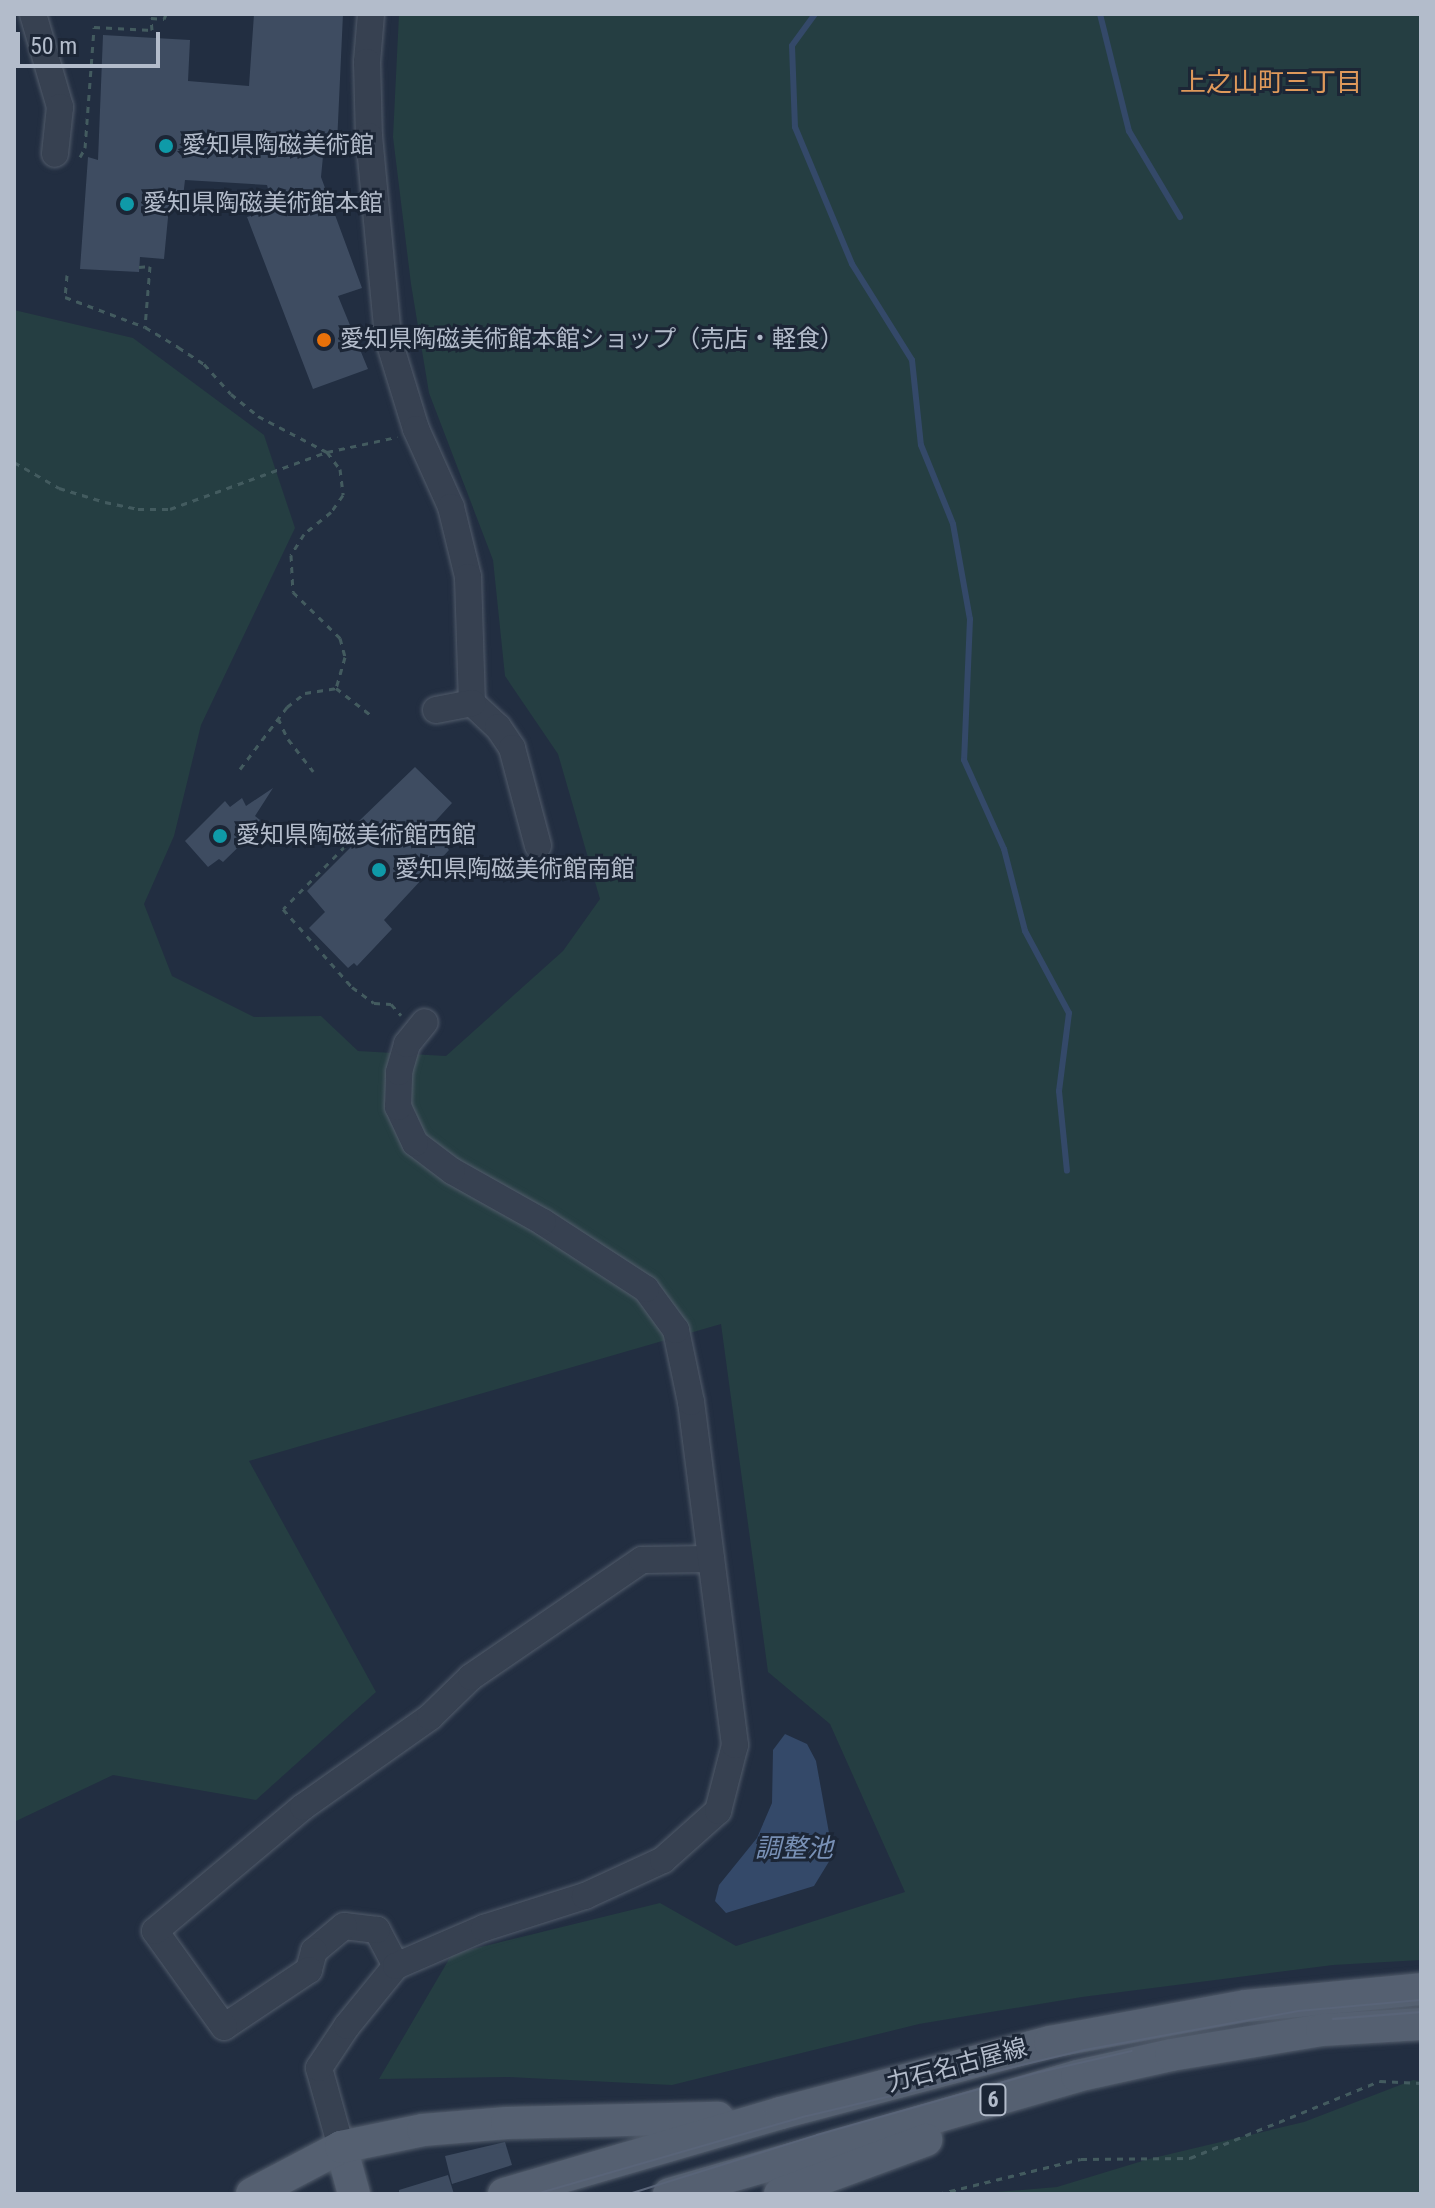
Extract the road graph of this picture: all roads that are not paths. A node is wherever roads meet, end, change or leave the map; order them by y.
1 (33, 14) edge
2 (371, 14) edge
3 (68, 156) road end
4 (472, 703) junction
5 (436, 710) dead end
6 (538, 846) dead end
7 (417, 1022) road end
8 (711, 1559) junction
9 (396, 1966) junction
10 (1421, 1989) edge
11 (1421, 2024) edge
12 (1322, 2030) junction
13 (781, 2113) junction
14 (341, 2147) junction
15 (252, 2194) edge
16 (354, 2194) edge
17 (504, 2194) edge
18 (669, 2194) edge
19 (780, 2194) edge

1 - 3 lane
2 - 4 lane
4 - 5 lane
4 - 6 lane
7 - 8 lane
8 - 9 lane
8 - 9 lane
9 - 14 lane
10 - 13 main road, 力石名古屋線 / 6
11 - 12 main road, 力石名古屋線 / 6
12 - 18 main road, 力石名古屋線 / 6
12 - 19 main road, 6
13 - 14 main road, 6
13 - 17 main road, 力石名古屋線 / 6
14 - 15 main road, 6
14 - 16 main road

